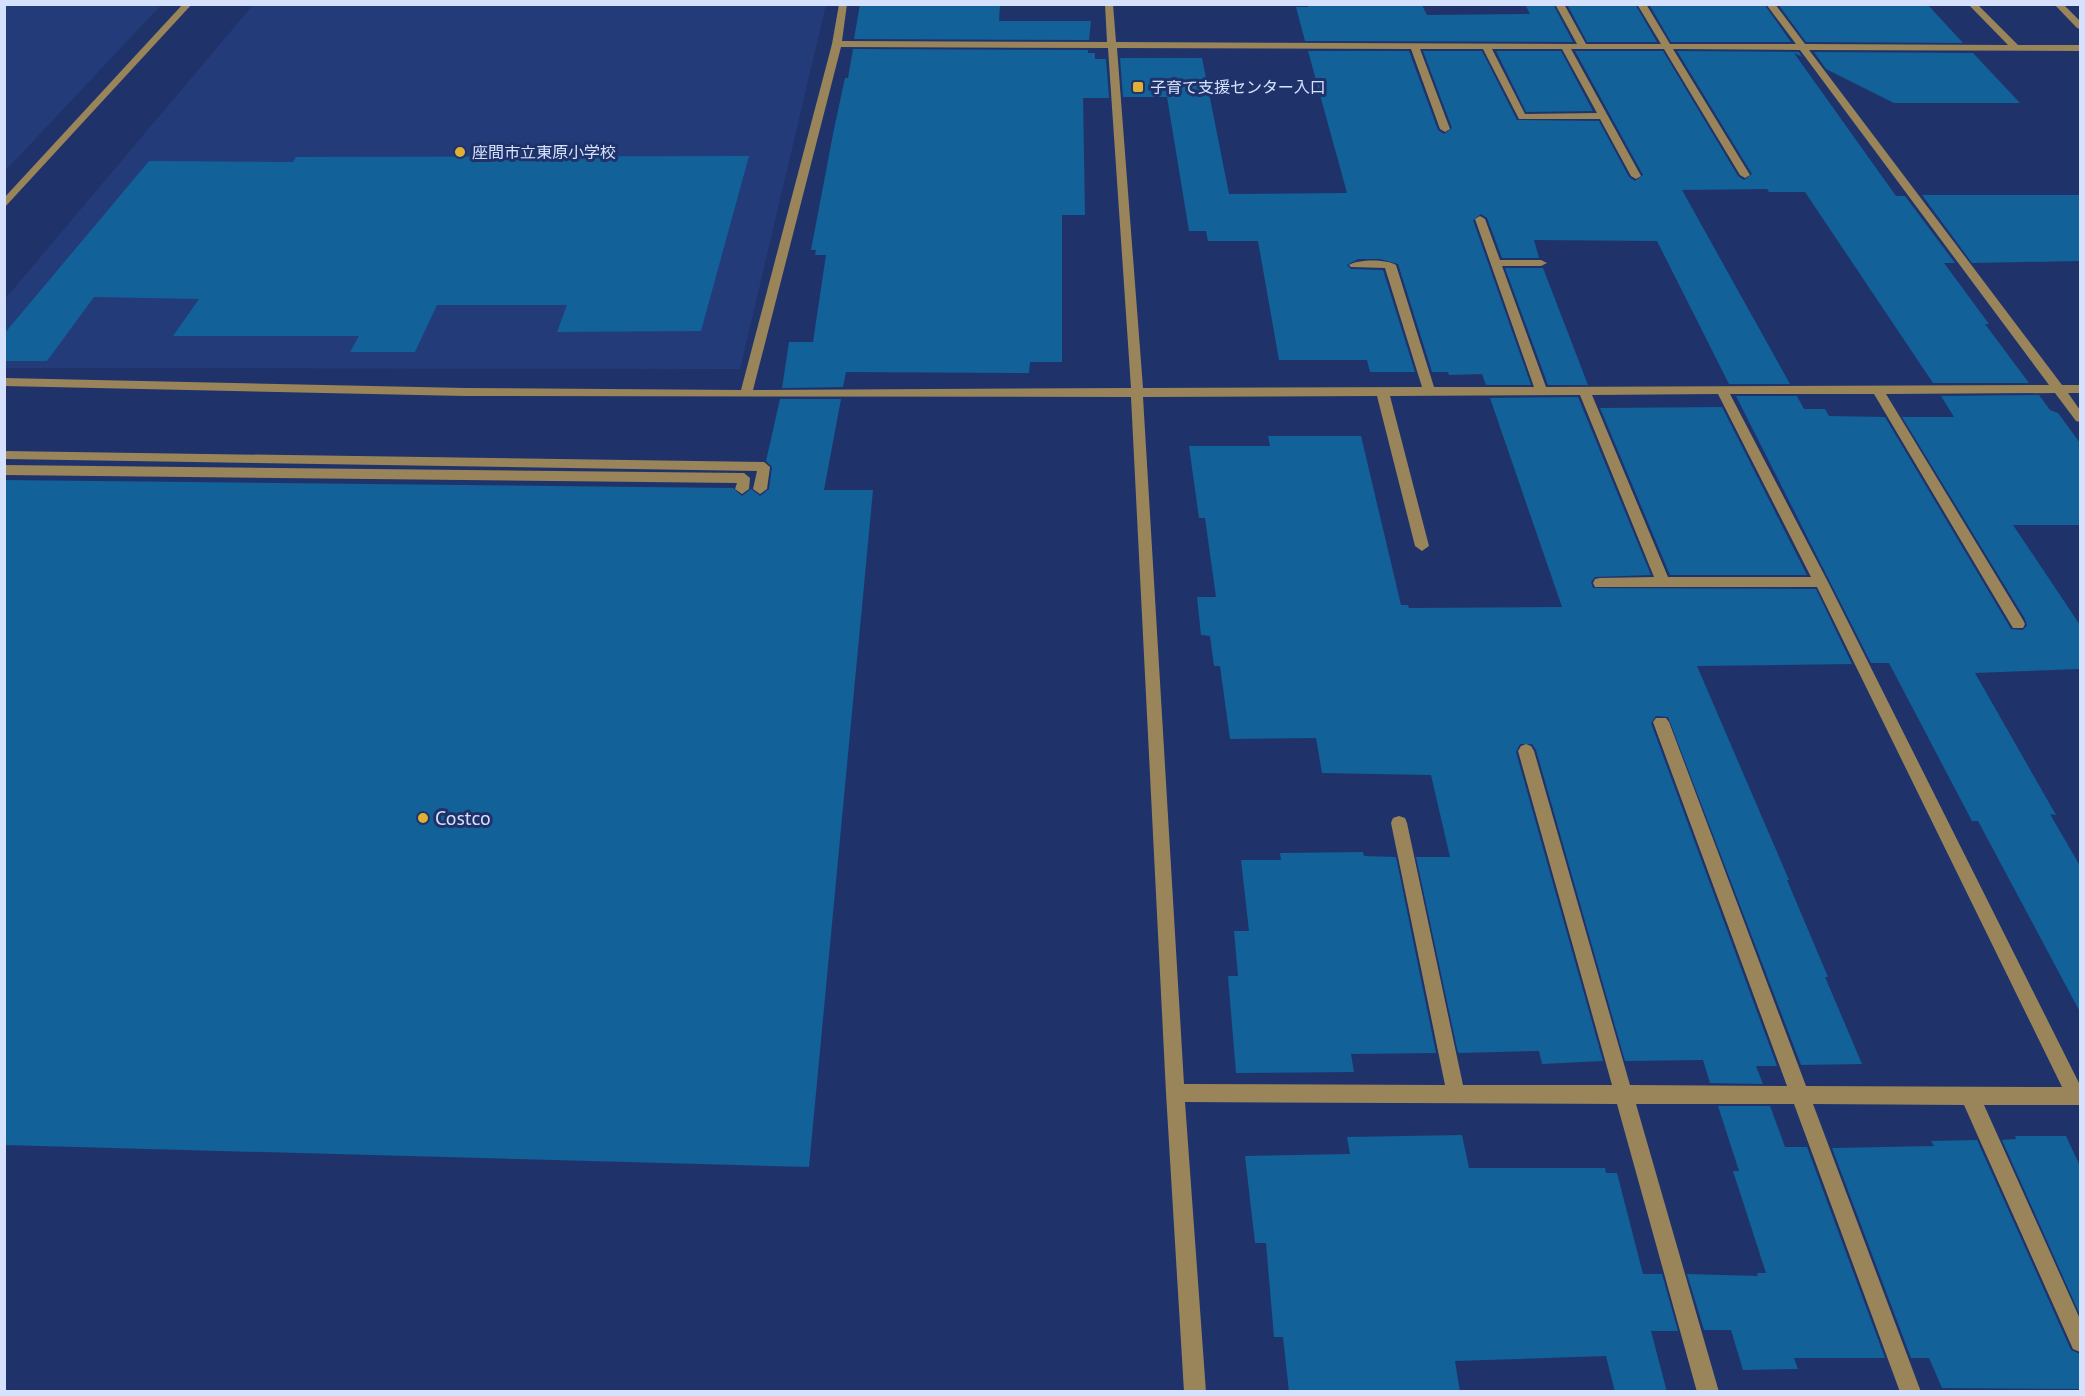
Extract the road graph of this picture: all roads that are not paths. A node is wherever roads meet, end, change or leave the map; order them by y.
1 (188, 4) edge
2 (843, 4) edge
3 (1109, 4) edge
4 (1559, 4) edge
5 (1641, 4) edge
6 (1770, 4) edge
7 (1972, 4) edge
8 (2058, 4) edge
9 (2080, 26) edge
10 (837, 44) junction
11 (1112, 46) junction
12 (1415, 46) junction
13 (1486, 46) junction
14 (1565, 46) junction
15 (1583, 46) junction
16 (1666, 46) junction
17 (1801, 47) junction
18 (2015, 47) junction
19 (2080, 48) edge
20 (1604, 116) junction
21 (1445, 129) dead end
22 (1745, 175) dead end
23 (1636, 176) dead end
24 (4, 206) edge
25 (1480, 219) dead end
26 (1495, 263) junction
27 (1541, 263) dead end
28 (1355, 265) dead end
29 (4, 382) edge
30 (2059, 389) junction
31 (1137, 390) junction
32 (1382, 390) junction
33 (1429, 390) junction
34 (1541, 390) junction
35 (1584, 390) junction
36 (1722, 390) junction
37 (1878, 390) junction
38 (2080, 390) edge
39 (746, 394) junction
40 (2080, 418) edge
41 (4, 455) edge
42 (4, 470) edge
43 (742, 489) dead end
44 (760, 489) dead end
45 (1422, 546) dead end
46 (1664, 582) junction
47 (1821, 582) junction
48 (1599, 583) dead end
49 (2018, 624) dead end
50 (1661, 722) dead end
51 (1526, 751) dead end
52 (1399, 823) dead end
53 (1175, 1093) junction
54 (1456, 1095) junction
55 (1625, 1095) junction
56 (1799, 1095) junction
57 (1970, 1096) junction
58 (2078, 1096) edge
59 (2080, 1342) edge
60 (1195, 1392) edge
61 (1707, 1392) edge
62 (1911, 1392) edge

1 - 24 street
2 - 10 street
3 - 11 street
4 - 15 street
5 - 16 street
6 - 17 street
7 - 18 street
8 - 9 street
10 - 11 street
10 - 39 street
11 - 12 street
11 - 31 street
12 - 13 street
12 - 21 street
13 - 14 street
13 - 20 street
14 - 15 street
14 - 20 street
15 - 16 street
16 - 17 street
16 - 22 street
17 - 18 street
17 - 30 street
18 - 19 street
20 - 23 street
25 - 26 street
26 - 27 street
26 - 34 street
28 - 33 street
29 - 39 street
30 - 37 street
30 - 38 street
30 - 40 street
31 - 32 street
31 - 39 street
31 - 53 street
32 - 33 street
32 - 45 street
33 - 34 street
34 - 35 street
35 - 36 street
35 - 46 street
36 - 37 street
36 - 47 street
37 - 49 street
41 - 44 street
42 - 43 street
46 - 47 street
46 - 48 street
47 - 58 street
50 - 56 street
51 - 55 street
52 - 54 street
53 - 54 street
53 - 60 street
54 - 55 street
55 - 56 street
55 - 61 street
56 - 57 street
56 - 62 street
57 - 58 street
57 - 59 street

